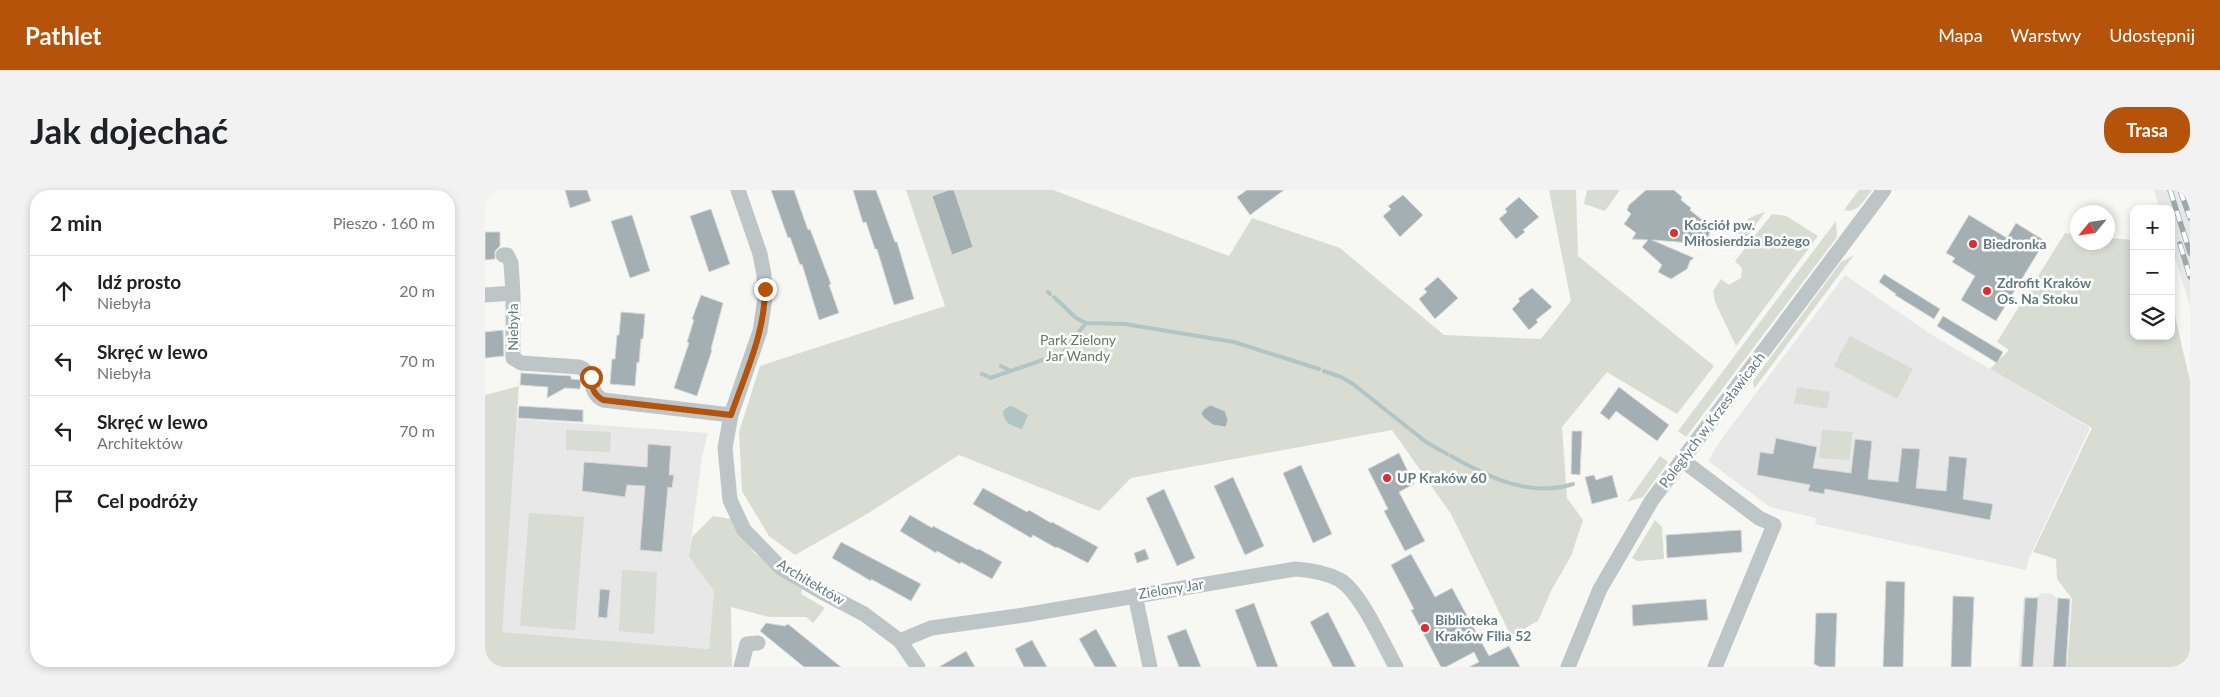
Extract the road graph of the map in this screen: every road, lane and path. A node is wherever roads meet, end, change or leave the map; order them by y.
1 (738, 190) edge
2 (1884, 190) edge
3 (503, 255) dead end
4 (513, 293) junction
5 (485, 295) edge
6 (731, 415) junction
7 (1681, 460) junction
8 (1135, 595) junction
9 (900, 641) junction
10 (758, 643) dead end
11 (741, 667) edge
12 (918, 667) edge
13 (1150, 667) edge
14 (1396, 667) edge
15 (1568, 667) edge
16 (1715, 667) edge

1 - 6 street, Architektów
2 - 7 street, Poległych w Krzesławicach
3 - 4 street
4 - 5 street, Niebyła
4 - 6 street, Niebyła
6 - 9 street, Architektów
7 - 15 street, Poległych w Krzesławicach
7 - 16 street
8 - 9 street, Zielony Jar
8 - 13 street
8 - 14 street, Zielony Jar
9 - 12 street, Architektów
10 - 11 street

